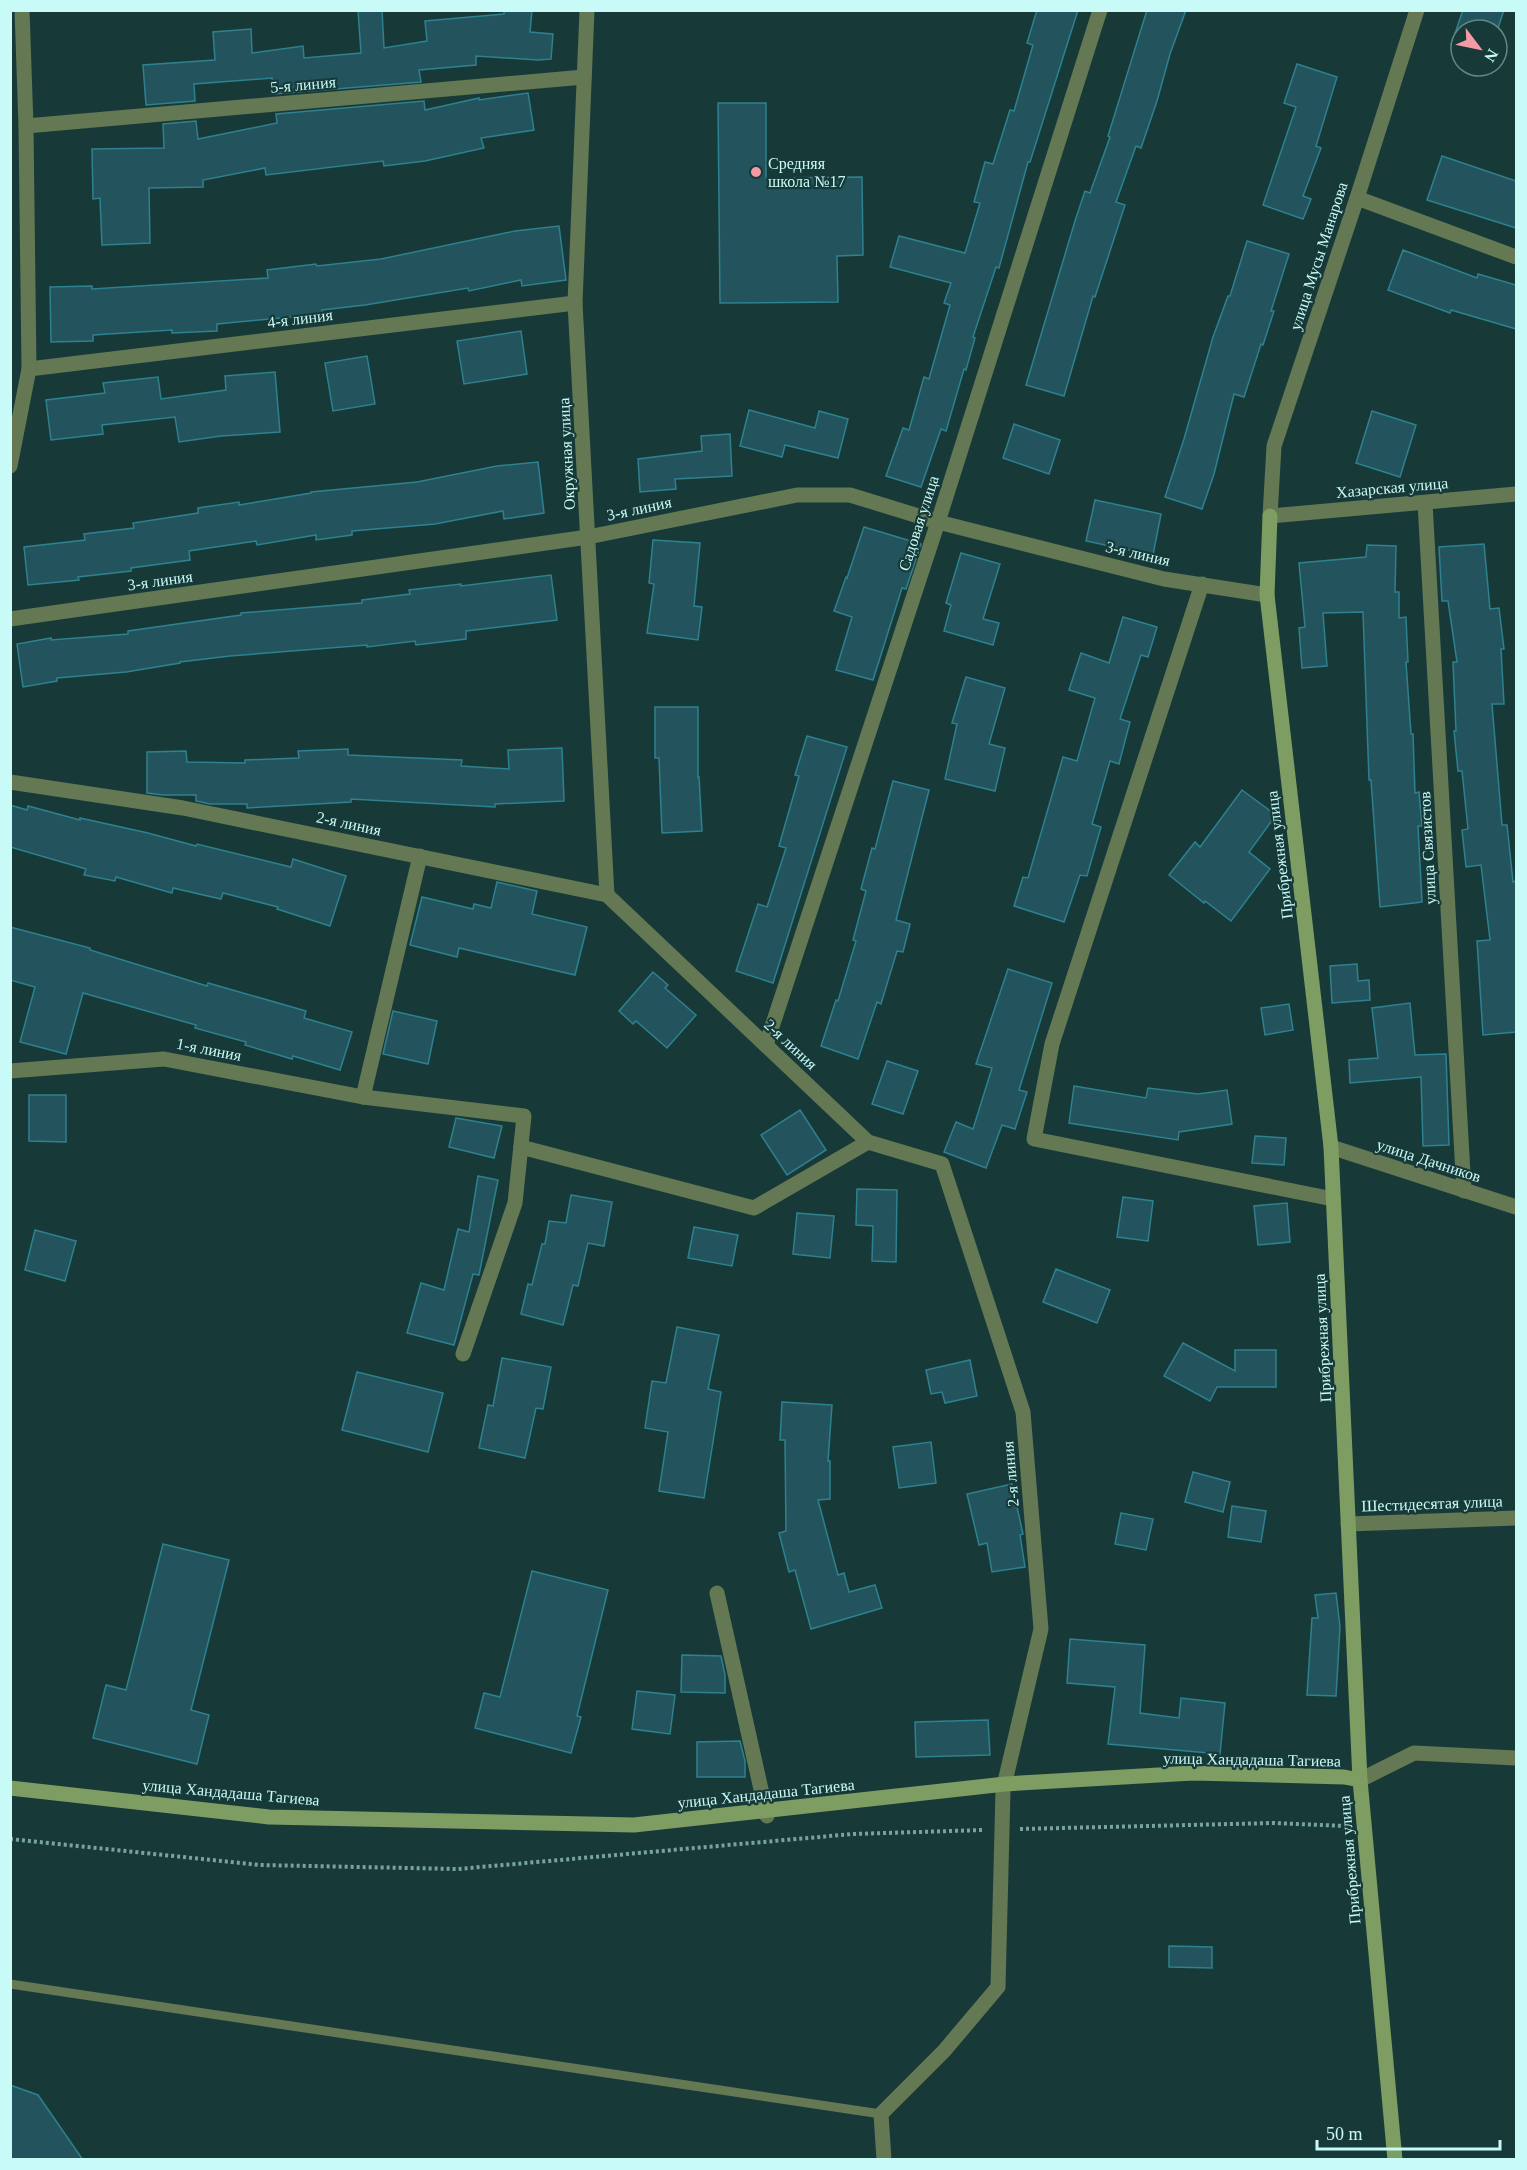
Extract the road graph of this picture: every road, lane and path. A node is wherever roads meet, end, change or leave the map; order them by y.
1 (22, 10) edge
2 (587, 10) edge
3 (1100, 10) edge
4 (1417, 10) edge
5 (584, 77) junction
6 (26, 126) junction
7 (1357, 198) junction
8 (1516, 257) edge
9 (575, 303) junction
10 (29, 369) junction
11 (10, 466) edge
12 (1516, 494) edge
13 (1425, 502) junction
14 (1270, 516) junction
15 (938, 522) junction
16 (588, 537) junction
17 (1202, 584) junction
18 (1267, 595) junction
19 (10, 619) edge
20 (10, 782) edge
21 (420, 856) junction
22 (607, 895) junction
23 (766, 1045) junction
24 (10, 1071) edge
25 (363, 1097) junction
26 (868, 1142) junction
27 (520, 1147) junction
28 (1331, 1147) junction
29 (1464, 1191) junction
30 (1333, 1199) junction
31 (1516, 1207) edge
32 (463, 1354) dead end
33 (1516, 1518) edge
34 (1348, 1524) junction
35 (717, 1593) dead end
36 (1516, 1758) edge
37 (1360, 1780) junction
38 (1004, 1787) junction
39 (10, 1788) edge
40 (10, 1792) edge
41 (766, 1813) junction
42 (1364, 1827) junction
43 (1002, 1829) junction
44 (10, 1839) edge
45 (10, 1984) edge
46 (881, 2114) junction
47 (884, 2160) edge
48 (1395, 2160) edge

1 - 6 street
2 - 5 street, Окружная улица
3 - 15 street, Садовая улица
4 - 7 street, улица Мусы Манарова
5 - 6 street, 5-я линия
5 - 9 street, Окружная улица
6 - 10 street
7 - 8 street
7 - 14 street, улица Мусы Манарова
9 - 10 street, 4-я линия
9 - 16 street, Окружная улица
10 - 11 street
12 - 13 street, Хазарская улица
13 - 14 street, Хазарская улица
13 - 29 street, улица Связистов
14 - 18 street, Прибрежная улица
15 - 16 street, 3-я линия
15 - 17 street, 3-я линия
15 - 23 street, Садовая улица
16 - 19 street, 3-я линия
16 - 22 street, Окружная улица
17 - 18 street, 3-я линия
17 - 30 street
18 - 28 street, Прибрежная улица
20 - 21 street, 2-я линия
21 - 22 street, 2-я линия
21 - 25 street
22 - 23 street, 2-я линия
23 - 26 street, 2-я линия
24 - 25 street, 1-я линия
25 - 27 street, 1-я линия
26 - 27 street
26 - 38 street, 2-я линия
27 - 32 street
28 - 29 street, улица Дачников
28 - 30 street, Прибрежная улица
29 - 31 street, улица Дачников
30 - 34 street, Прибрежная улица
33 - 34 street, Шестидесятая улица
34 - 37 street, Прибрежная улица
35 - 41 street
36 - 37 street
37 - 38 street, улица Хандадаша Тагиева
37 - 42 street, Прибрежная улица
38 - 41 street, улица Хандадаша Тагиева
38 - 43 street
39 - 41 street, улица Хандадаша Тагиева
40 - 41 street, улица Хандадаша Тагиева
42 - 43 path
42 - 48 street, Прибрежная улица
43 - 44 path
43 - 46 street
45 - 46 lane
46 - 47 street

